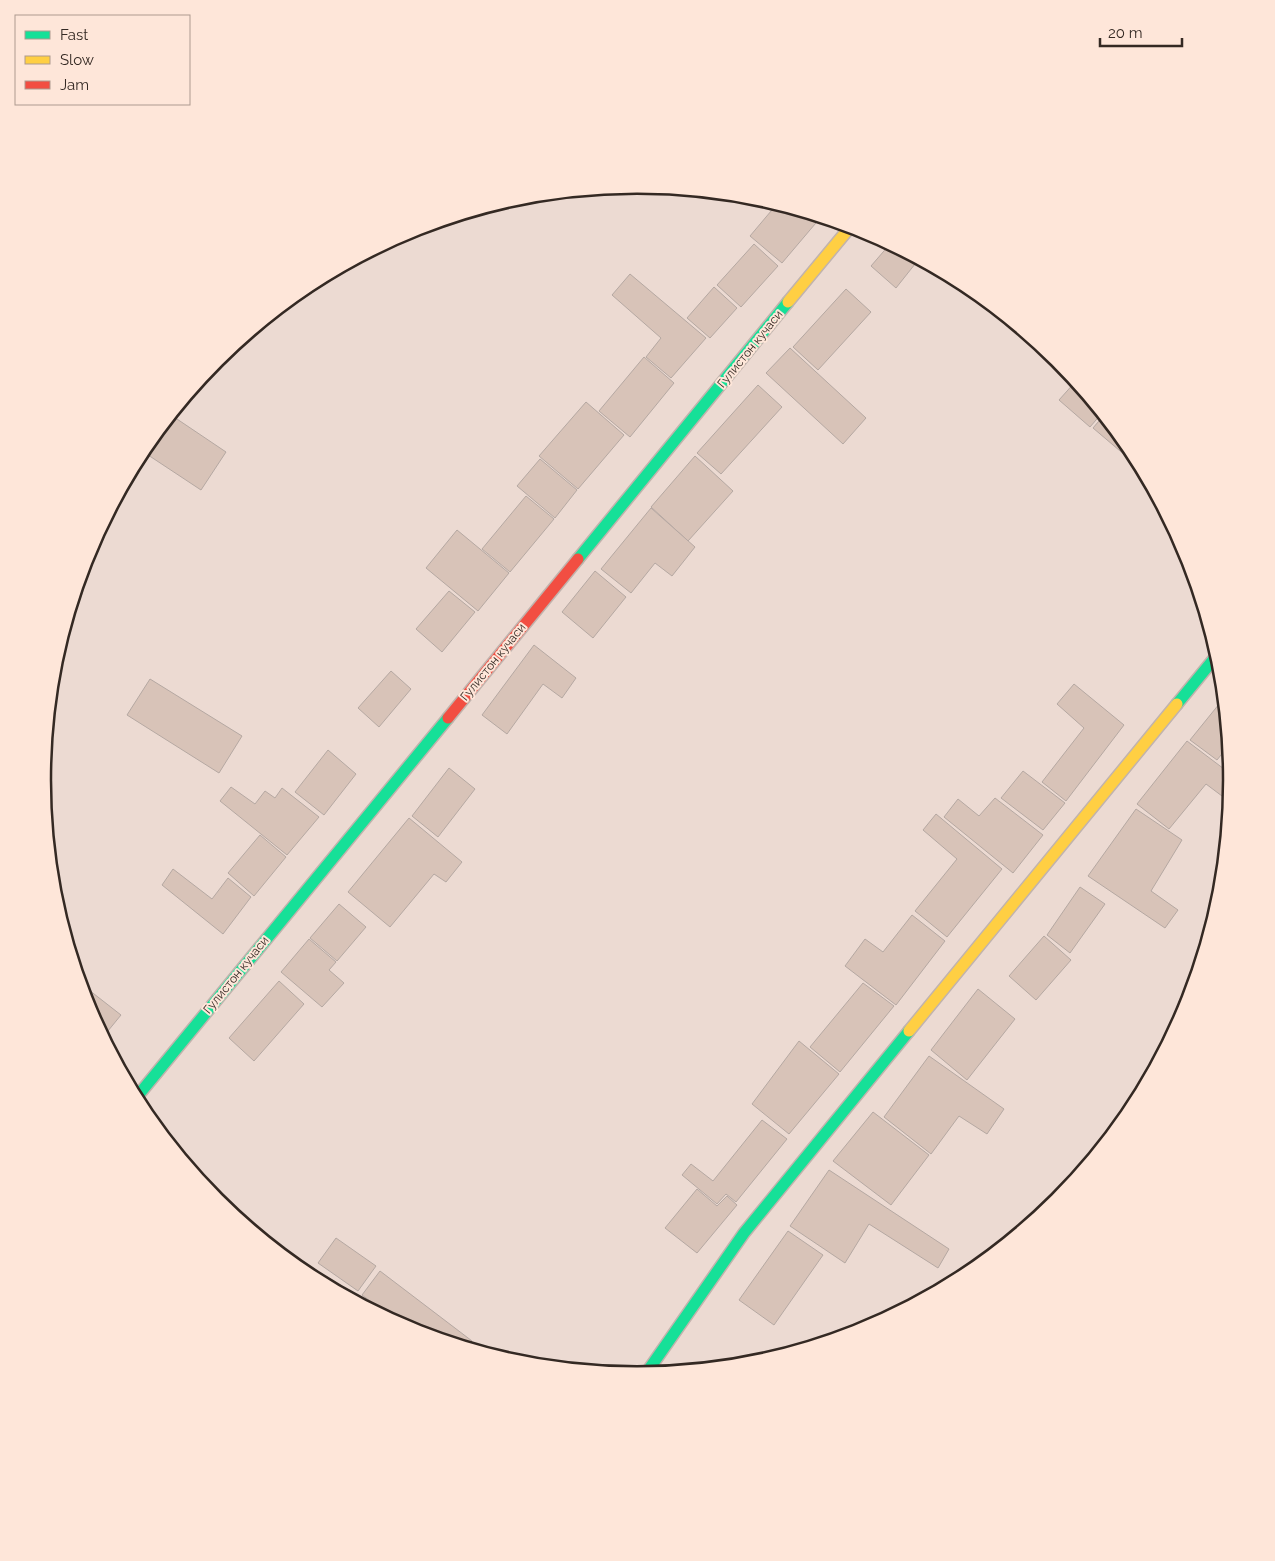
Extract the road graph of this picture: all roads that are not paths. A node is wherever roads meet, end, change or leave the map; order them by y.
1 (846, 233) edge
2 (1211, 662) edge
3 (141, 1092) edge
4 (651, 1366) edge

1 - 3 street, Гулистон кучаси
2 - 4 street

